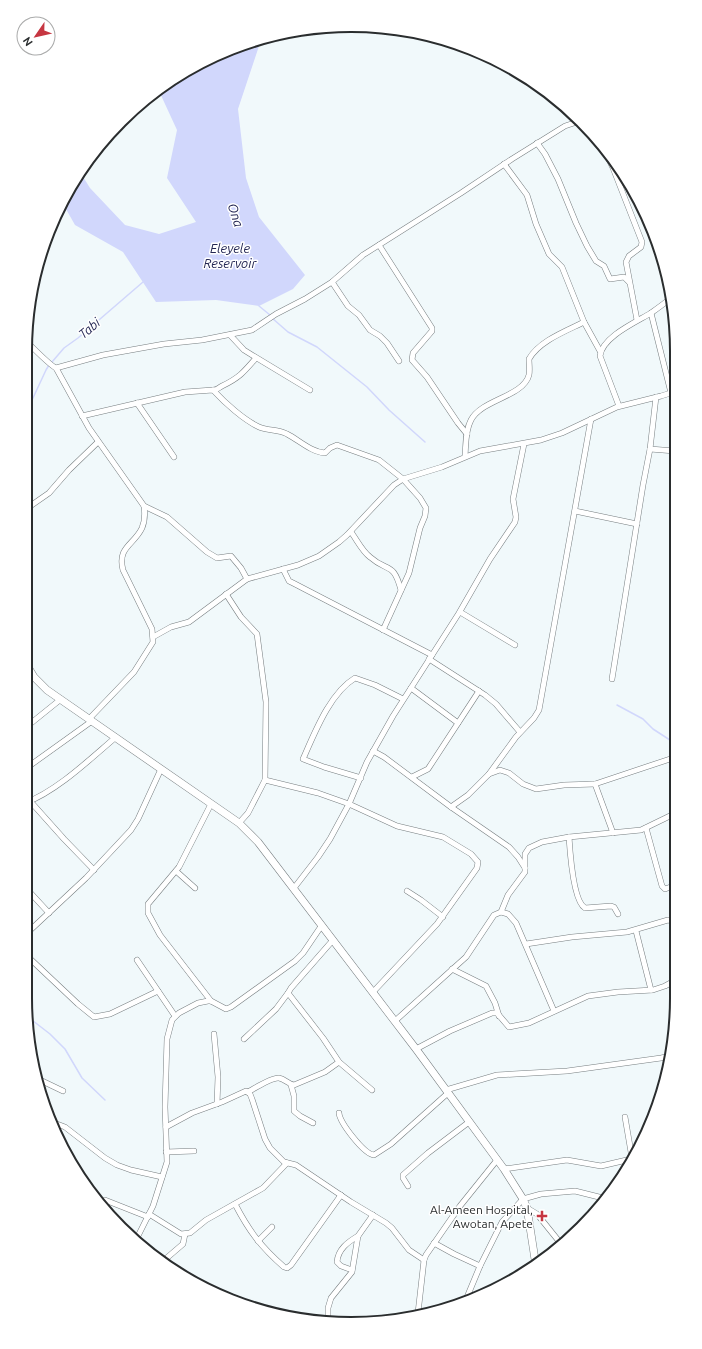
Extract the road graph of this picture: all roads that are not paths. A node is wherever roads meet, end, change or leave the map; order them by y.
1 (575, 123) edge
2 (537, 143) junction
3 (504, 164) junction
4 (615, 172) edge
5 (379, 245) junction
6 (332, 282) junction
7 (630, 283) junction
8 (666, 302) edge
9 (651, 312) junction
10 (637, 320) junction
11 (584, 322) junction
12 (230, 335) junction
13 (32, 347) edge
14 (600, 351) junction
15 (256, 358) junction
16 (400, 361) dead end
17 (52, 366) junction
18 (670, 381) edge
19 (214, 390) junction
20 (310, 390) dead end
21 (670, 393) edge
22 (656, 397) junction
23 (137, 403) junction
24 (619, 406) junction
25 (82, 416) junction
26 (591, 418) junction
27 (467, 434) junction
28 (98, 442) junction
29 (524, 444) junction
30 (650, 449) junction
31 (670, 451) edge
32 (465, 456) junction
33 (174, 457) dead end
34 (403, 479) junction
35 (32, 505) edge
36 (144, 506) junction
37 (575, 511) junction
38 (637, 524) junction
39 (351, 532) junction
40 (283, 569) junction
41 (247, 580) junction
42 (401, 590) junction
43 (226, 594) junction
44 (460, 612) junction
45 (383, 630) junction
46 (153, 637) junction
47 (515, 645) dead end
48 (431, 657) junction
49 (32, 674) edge
50 (612, 679) dead end
51 (411, 688) junction
52 (479, 691) junction
53 (61, 699) junction
54 (403, 699) junction
55 (91, 720) junction
56 (32, 722) edge
57 (458, 723) junction
58 (520, 732) junction
59 (116, 738) junction
60 (373, 751) junction
61 (670, 759) edge
62 (32, 764) edge
63 (161, 769) junction
64 (489, 774) junction
65 (412, 777) junction
66 (361, 778) junction
67 (265, 780) junction
68 (595, 784) junction
69 (32, 800) edge
70 (211, 804) junction
71 (349, 804) junction
72 (32, 806) edge
73 (451, 807) junction
74 (670, 816) edge
75 (239, 823) junction
76 (646, 828) junction
77 (613, 833) junction
78 (568, 837) junction
79 (525, 868) junction
80 (94, 870) junction
81 (176, 871) junction
82 (195, 888) dead end
83 (294, 888) junction
84 (670, 888) edge
85 (407, 891) dead end
86 (32, 895) edge
87 (501, 912) junction
88 (49, 913) junction
89 (618, 914) dead end
90 (443, 917) junction
91 (670, 920) edge
92 (322, 925) junction
93 (32, 929) edge
94 (636, 931) junction
95 (333, 940) junction
96 (526, 944) junction
97 (137, 960) dead end
98 (32, 961) edge
99 (452, 969) junction
100 (670, 983) edge
101 (651, 990) junction
102 (158, 991) junction
103 (373, 992) junction
104 (288, 993) junction
105 (211, 1001) junction
106 (554, 1011) junction
107 (175, 1016) junction
108 (500, 1017) junction
109 (395, 1021) junction
110 (214, 1034) dead end
111 (244, 1039) dead end
112 (416, 1049) junction
113 (664, 1057) edge
114 (339, 1062) junction
115 (43, 1081) edge
116 (291, 1085) junction
117 (372, 1090) dead end
118 (63, 1091) dead end
119 (248, 1092) junction
120 (447, 1092) junction
121 (217, 1104) junction
122 (339, 1113) dead end
123 (625, 1117) dead end
124 (469, 1122) junction
125 (313, 1123) dead end
126 (58, 1124) edge
127 (166, 1128) junction
128 (194, 1150) dead end
129 (631, 1151) edge
130 (166, 1152) junction
131 (497, 1160) junction
132 (625, 1160) edge
133 (287, 1163) junction
134 (504, 1169) junction
135 (162, 1177) junction
136 (408, 1186) dead end
137 (341, 1195) junction
138 (600, 1197) edge
139 (523, 1199) junction
140 (105, 1200) edge
141 (235, 1204) junction
142 (527, 1208) junction
143 (373, 1215) junction
144 (148, 1216) junction
145 (272, 1227) dead end
146 (185, 1234) junction
147 (138, 1236) edge
148 (358, 1236) junction
149 (558, 1240) edge
150 (258, 1241) junction
151 (434, 1243) junction
152 (167, 1258) edge
153 (535, 1258) edge
154 (424, 1260) junction
155 (480, 1266) junction
156 (352, 1270) junction
157 (468, 1295) edge
158 (418, 1310) edge
159 (328, 1316) edge

1 - 2 street
2 - 3 street
2 - 7 street
3 - 5 street
3 - 11 street
4 - 7 street
5 - 6 street
5 - 27 street
6 - 12 street
6 - 16 street
7 - 10 street
8 - 9 street
9 - 10 street
9 - 18 street
10 - 14 street
11 - 14 street
11 - 27 street
12 - 15 street
12 - 17 street
13 - 17 street
14 - 24 street
15 - 19 street
15 - 20 street
17 - 25 street
19 - 23 street
19 - 34 street
21 - 22 street
22 - 24 street
22 - 30 street
23 - 25 street
23 - 33 street
24 - 26 street
25 - 28 street
26 - 29 street
26 - 37 street
27 - 32 street
28 - 35 street
28 - 36 street
29 - 32 street
29 - 44 street
30 - 31 street
30 - 38 street
32 - 34 street
34 - 39 street
34 - 42 street
36 - 41 street
36 - 46 street
37 - 38 street
37 - 58 street
38 - 50 street
39 - 40 street
39 - 42 street
40 - 41 street
40 - 45 street
41 - 43 street
42 - 45 street
43 - 46 street
43 - 67 street
44 - 47 street
44 - 48 street
45 - 48 street
46 - 55 street
48 - 51 street
48 - 52 street
49 - 53 main road
51 - 54 street
51 - 57 street
52 - 57 street
52 - 58 street
53 - 55 main road
53 - 56 street
54 - 60 street
54 - 66 street
55 - 59 main road
55 - 62 street
57 - 65 street
58 - 64 street
59 - 63 main road
59 - 69 street
60 - 65 street
60 - 66 street
61 - 68 street
63 - 70 main road
63 - 80 street
64 - 68 street
64 - 73 street
65 - 73 street
66 - 71 street
67 - 71 street
67 - 75 street
68 - 77 street
70 - 75 main road
70 - 81 street
71 - 83 street
71 - 90 street
72 - 80 street
73 - 79 street
74 - 76 street
75 - 83 main road
76 - 77 street
76 - 84 street
77 - 78 street
78 - 79 street
78 - 89 street
79 - 87 street
80 - 88 street
81 - 82 street
81 - 105 street
83 - 92 main road
85 - 90 street
86 - 88 street
87 - 96 street
87 - 99 street
88 - 93 street
90 - 103 street
91 - 94 street
92 - 95 main road
92 - 105 street
94 - 96 street
94 - 101 street
95 - 103 main road
95 - 104 street
96 - 106 street
97 - 102 street
98 - 102 street
99 - 108 street
99 - 109 street
100 - 101 street
101 - 106 street
102 - 107 street
103 - 109 main road
104 - 111 street
104 - 114 street
105 - 107 street
106 - 108 street
107 - 127 street
108 - 112 street
109 - 112 main road
110 - 121 street
112 - 120 main road
113 - 120 street
114 - 116 street
114 - 117 street
115 - 118 street
116 - 119 street
116 - 125 street
119 - 121 street
119 - 133 street
120 - 122 street
120 - 124 main road
121 - 127 street
123 - 129 street
124 - 131 main road
124 - 136 street
126 - 135 street
127 - 130 street
128 - 130 street
130 - 135 street
131 - 134 main road
131 - 151 street
132 - 134 street
133 - 137 street
133 - 141 street
134 - 139 main road
135 - 144 street
137 - 143 street
137 - 150 street
138 - 139 street
139 - 142 main road
139 - 155 street
140 - 144 street
141 - 146 street
141 - 150 street
142 - 149 street
142 - 153 main road
143 - 148 street
143 - 154 street
144 - 146 street
144 - 147 street
145 - 150 street
146 - 152 street
148 - 156 street
148 - 156 street
151 - 154 street
151 - 155 street
154 - 158 street
155 - 157 street
156 - 159 street

